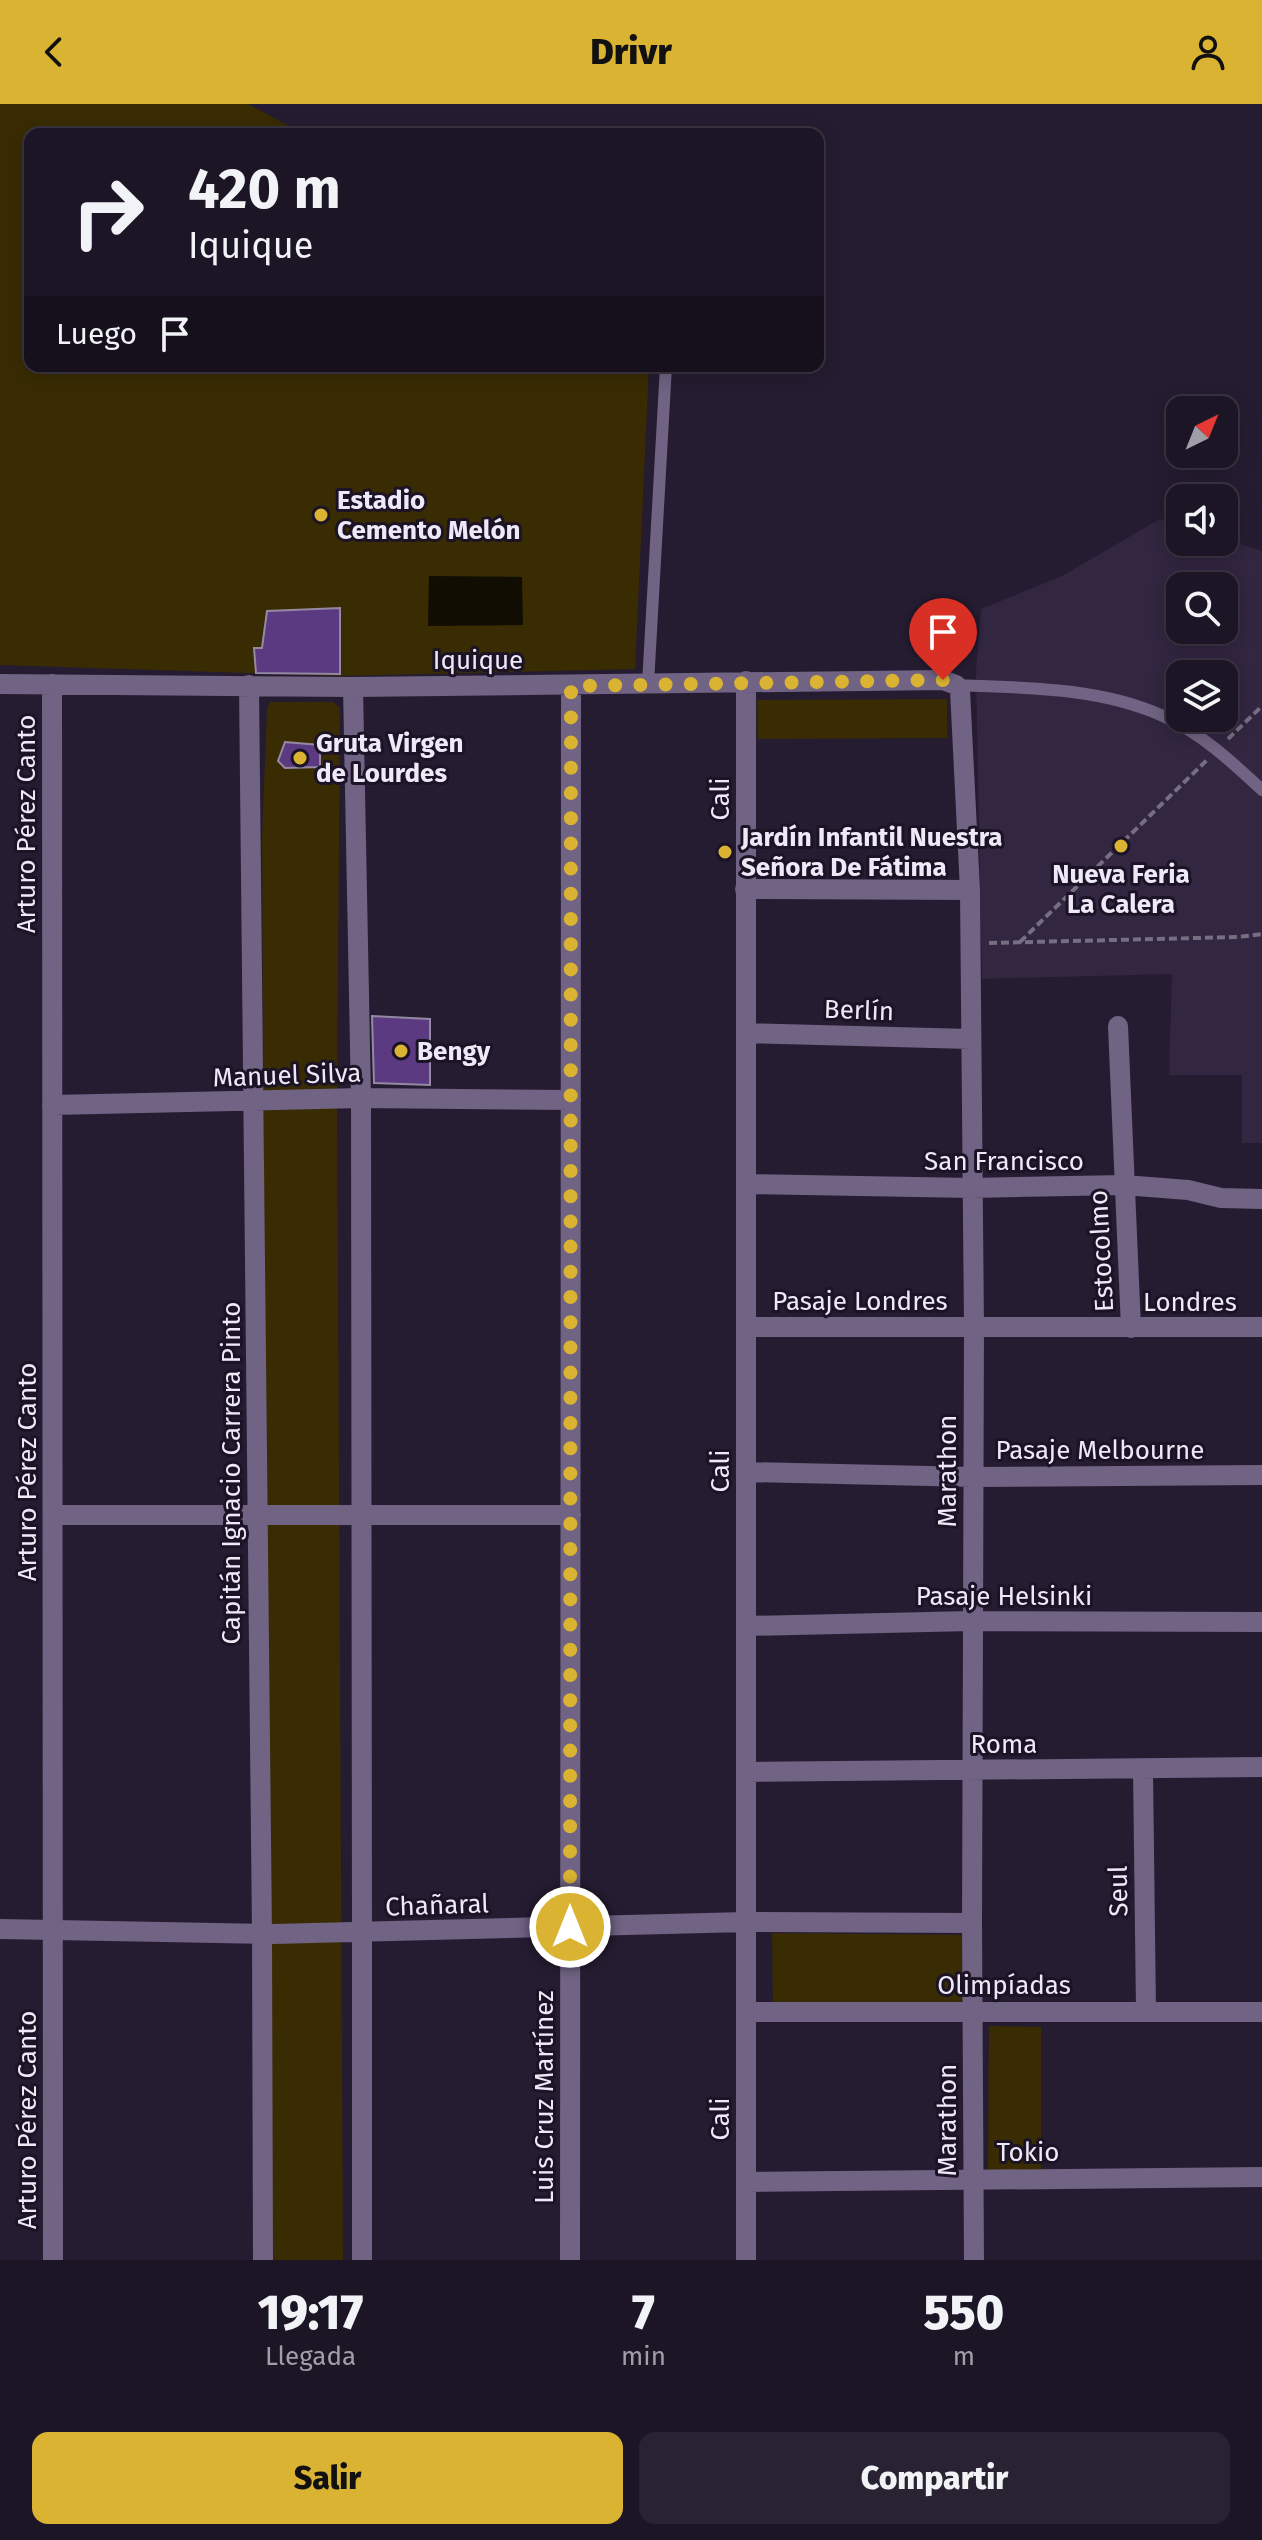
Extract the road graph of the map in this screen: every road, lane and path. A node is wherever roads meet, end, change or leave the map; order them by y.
1 (666, 372) edge
2 (746, 681) junction
3 (0, 684) edge
4 (52, 684) junction
5 (648, 684) junction
6 (249, 685) junction
7 (956, 685) junction
8 (571, 686) junction
9 (353, 687) junction
10 (1262, 706) edge
11 (1218, 749) junction
12 (1262, 790) edge
13 (745, 889) junction
14 (970, 890) junction
15 (1262, 934) edge
16 (1020, 942) junction
17 (970, 944) junction
18 (1118, 1026) dead end
19 (746, 1033) junction
20 (970, 1039) junction
21 (361, 1098) junction
22 (571, 1100) junction
23 (254, 1102) junction
24 (52, 1105) junction
25 (746, 1184) junction
26 (1124, 1185) junction
27 (971, 1188) junction
28 (1262, 1199) edge
29 (746, 1327) junction
30 (1262, 1327) edge
31 (974, 1328) junction
32 (1131, 1328) junction
33 (746, 1472) junction
34 (1262, 1475) edge
35 (973, 1477) junction
36 (53, 1515) junction
37 (256, 1515) junction
38 (361, 1515) junction
39 (571, 1515) junction
40 (972, 1621) junction
41 (1262, 1622) edge
42 (746, 1626) junction
43 (1262, 1767) edge
44 (972, 1770) junction
45 (1143, 1770) junction
46 (746, 1772) junction
47 (746, 1922) junction
48 (972, 1923) junction
49 (570, 1927) junction
50 (0, 1929) edge
51 (53, 1930) junction
52 (362, 1933) junction
53 (262, 1934) junction
54 (973, 2011) junction
55 (1146, 2011) junction
56 (746, 2012) junction
57 (1262, 2012) edge
58 (1262, 2177) edge
59 (973, 2179) junction
60 (746, 2182) junction
61 (53, 2260) edge
62 (263, 2260) edge
63 (362, 2260) edge
64 (570, 2260) edge
65 (746, 2260) edge
66 (974, 2260) edge

1 - 5 lane
2 - 5 street, Iquique
2 - 7 street, Iquique
2 - 13 street, Cali
3 - 4 street, Iquique
4 - 6 street, Iquique
4 - 24 street, Arturo Pérez Canto
5 - 8 street, Iquique
6 - 9 street, Iquique
6 - 23 street, Capitán Ignacio Carrera Pinto
7 - 11 lane
7 - 14 street, Marathon
8 - 9 street, Iquique
8 - 22 street, Luis Cruz Martínez
9 - 21 street
10 - 11 path
11 - 12 lane
11 - 16 path
13 - 14 street
13 - 19 street, Cali
14 - 17 street, Marathon
15 - 16 path
16 - 17 path
17 - 20 street, Marathon
18 - 26 street, Estocolmo
19 - 20 street, Berlín
19 - 25 street, Cali
20 - 27 street, Marathon
21 - 22 street, Manuel Silva
21 - 23 street, Manuel Silva
21 - 38 street
22 - 39 street, Luis Cruz Martínez
23 - 24 street, Manuel Silva
23 - 37 street, Capitán Ignacio Carrera Pinto
24 - 36 street, Arturo Pérez Canto
25 - 27 street, San Francisco
25 - 29 street, Cali
26 - 27 street, San Francisco
26 - 28 street, San Francisco
26 - 32 street, Estocolmo
27 - 31 street, Marathon
29 - 31 street, Pasaje Londres
29 - 33 street, Cali
30 - 32 street, Londres
31 - 32 street, Londres
31 - 35 street, Marathon
33 - 35 street, Pasaje Melbourne
33 - 42 street, Cali
34 - 35 street, Pasaje Melbourne
35 - 40 street, Marathon
36 - 37 street
36 - 51 street, Arturo Pérez Canto
37 - 38 street
37 - 53 street, Capitán Ignacio Carrera Pinto
38 - 39 street
38 - 52 street
39 - 49 street, Luis Cruz Martínez
40 - 41 street, Pasaje Helsinki
40 - 42 street, Pasaje Helsinki
40 - 44 street, Marathon
42 - 46 street, Cali
43 - 45 street, Roma
44 - 45 street, Roma
44 - 46 street, Roma
44 - 48 street, Marathon
45 - 55 street, Seul
46 - 47 street, Cali
47 - 48 street, Chañaral
47 - 49 street, Chañaral
47 - 56 street, Cali
48 - 54 street, Marathon
49 - 52 street, Chañaral
49 - 64 street, Luis Cruz Martínez
50 - 51 street, Chañaral
51 - 53 street, Chañaral
51 - 61 street, Arturo Pérez Canto
52 - 53 street, Chañaral
52 - 63 street
53 - 62 street, Capitán Ignacio Carrera Pinto
54 - 55 street, Olimpíadas
54 - 56 street, Olimpíadas
54 - 59 street, Marathon
55 - 57 street, Olimpíadas
56 - 60 street, Cali
58 - 59 street, Tokio
59 - 60 street, Tokio
59 - 66 street, Marathon
60 - 65 street, Cali

